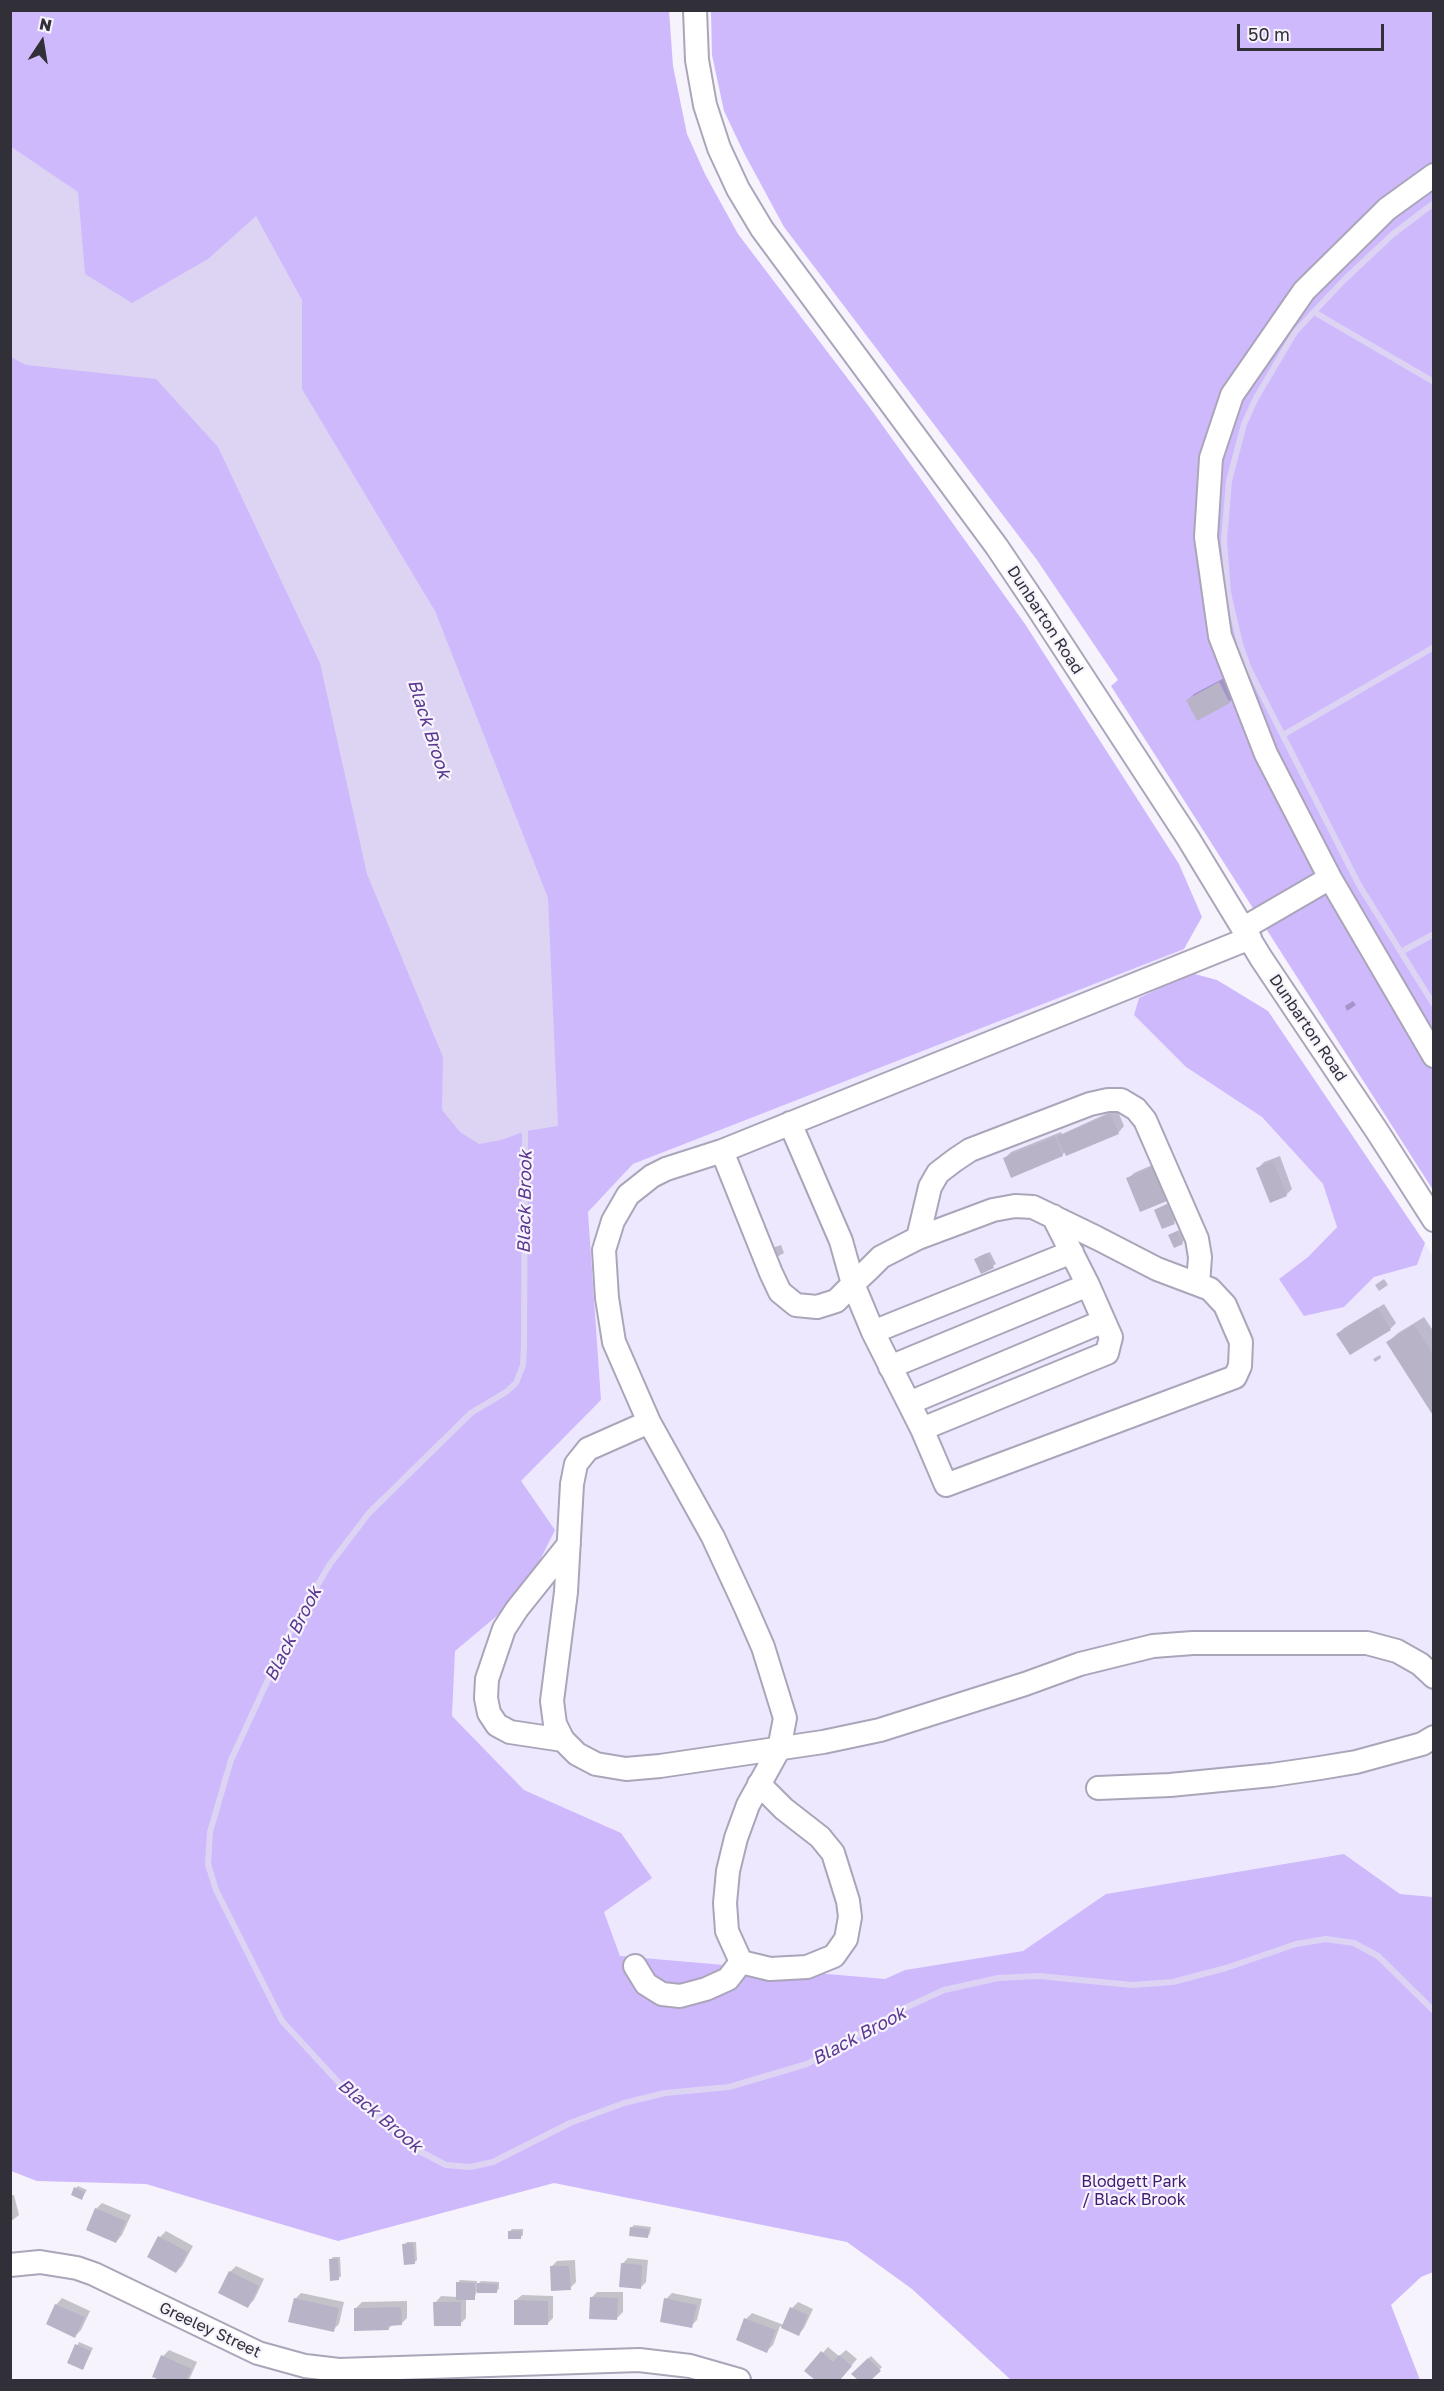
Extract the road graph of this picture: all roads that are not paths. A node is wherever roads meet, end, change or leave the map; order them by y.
1 (694, 10) edge
2 (1434, 175) edge
3 (1330, 878) junction
4 (1247, 933) junction
5 (1434, 1056) edge
6 (790, 1123) junction
7 (722, 1151) junction
8 (1053, 1216) junction
9 (1434, 1220) edge
10 (918, 1238) junction
11 (1072, 1252) junction
12 (854, 1284) junction
13 (1198, 1284) junction
14 (1088, 1285) junction
15 (1104, 1321) junction
16 (873, 1332) junction
17 (890, 1367) junction
18 (909, 1403) junction
19 (649, 1422) junction
20 (922, 1429) junction
21 (569, 1544) junction
22 (1434, 1677) edge
23 (1434, 1737) edge
24 (563, 1740) junction
25 (779, 1749) junction
26 (759, 1784) junction
27 (1098, 1788) dead end
28 (741, 1962) junction
29 (635, 1966) dead end
30 (10, 2265) edge
31 (739, 2380) edge

1 - 4 street, Dunbarton Road
2 - 3 street
3 - 4 street
3 - 5 street
4 - 6 street
4 - 9 street, Dunbarton Road
6 - 7 street
6 - 12 street
7 - 12 street
7 - 19 street
8 - 10 street
8 - 11 street
8 - 13 street
10 - 12 street
10 - 13 street
11 - 14 street
11 - 16 street
12 - 16 street
13 - 20 street
14 - 15 street
14 - 17 street
15 - 18 street
15 - 20 street
16 - 17 street
17 - 18 street
18 - 20 street
19 - 21 street
19 - 25 street
21 - 24 street
21 - 24 street
22 - 25 street
23 - 27 street
24 - 25 street
25 - 26 street
26 - 28 street
26 - 28 street
28 - 29 street
30 - 31 street, Greeley Street

